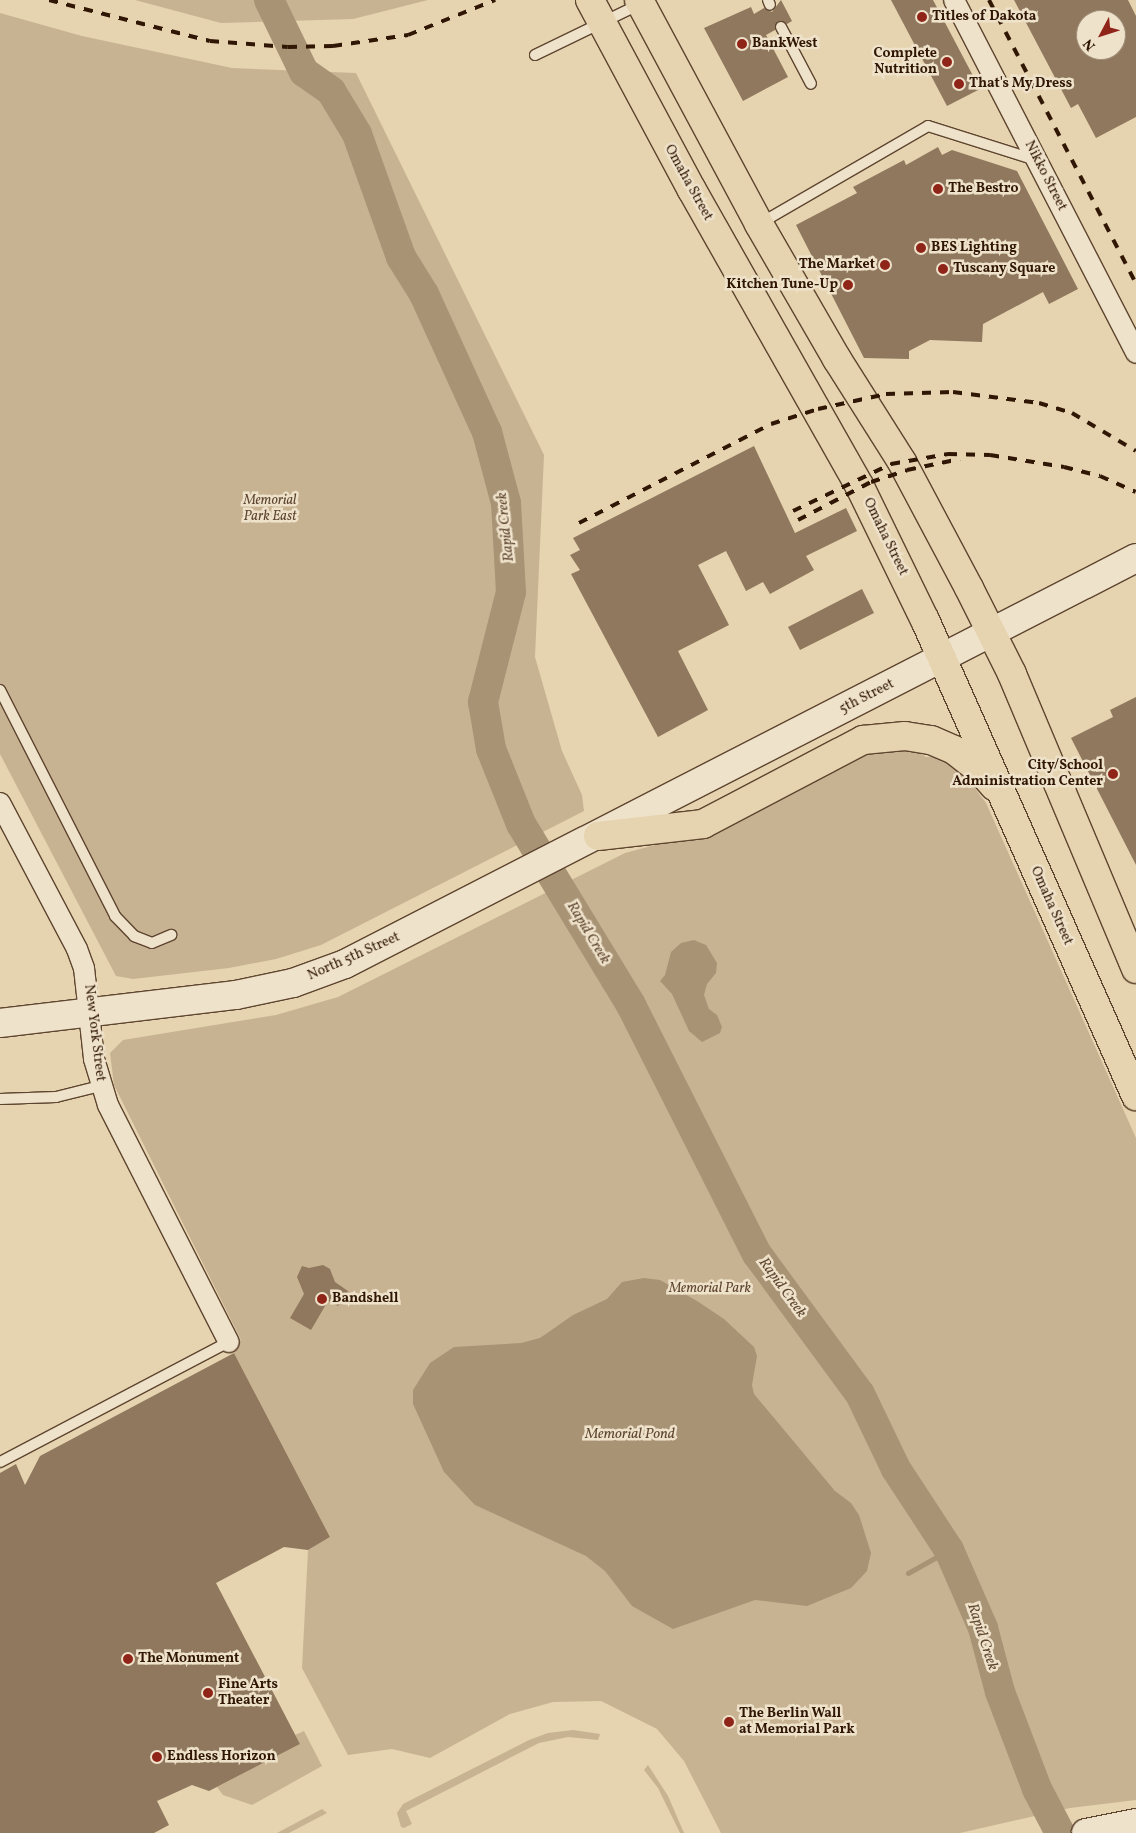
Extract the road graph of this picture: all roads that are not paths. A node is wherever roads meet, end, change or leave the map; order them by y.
1 (954, 0) edge
2 (640, 2) edge
3 (596, 11) edge
4 (781, 27) dead end
5 (536, 55) dead end
6 (811, 84) dead end
7 (1036, 160) junction
8 (759, 224) junction
9 (1136, 353) edge
10 (1136, 558) edge
11 (991, 632) junction
12 (942, 658) junction
13 (0, 690) edge
14 (4, 708) edge
15 (1004, 799) junction
16 (0, 803) edge
17 (598, 836) junction
18 (171, 935) dead end
19 (1136, 969) edge
20 (91, 1010) junction
21 (0, 1023) edge
22 (100, 1086) junction
23 (1136, 1096) edge
24 (0, 1099) edge
25 (229, 1342) joint
26 (0, 1461) edge
27 (1136, 1824) edge
28 (1098, 1831) edge

1 - 7 street, Nikko Street
2 - 3 lane
2 - 8 main road
3 - 5 lane
3 - 12 main road, Omaha Street
4 - 6 lane
7 - 8 lane
7 - 9 street, Nikko Street
8 - 11 main road
10 - 11 main road, 5th Street
11 - 12 main road, 5th Street
11 - 19 main road
12 - 15 main road, Omaha Street
12 - 17 main road, 5th Street
13 - 14 lane
14 - 18 lane
15 - 17 main road
15 - 23 main road, Omaha Street
16 - 20 street, New York Street
17 - 20 main road, North 5th Street
20 - 21 main road, North 5th Street
20 - 22 street, New York Street
22 - 24 lane
22 - 25 street, New York Street
25 - 26 lane
27 - 28 main road

